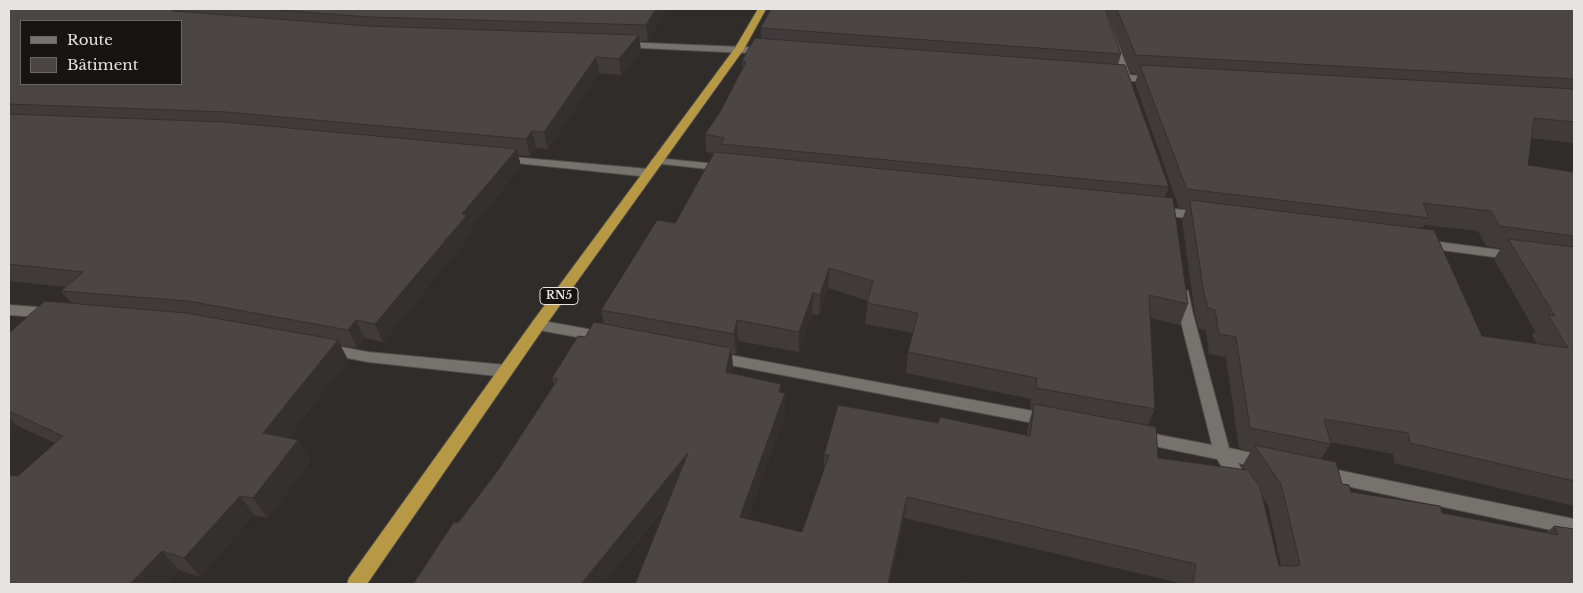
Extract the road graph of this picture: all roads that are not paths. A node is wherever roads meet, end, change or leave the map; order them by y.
1 (762, 9) edge
2 (1101, 9) edge
3 (611, 45) edge
4 (740, 49) junction
5 (779, 52) edge
6 (1096, 76) edge
7 (1126, 78) junction
8 (1164, 80) edge
9 (1132, 96) edge
10 (492, 158) edge
11 (653, 167) junction
12 (735, 169) edge
13 (1144, 210) edge
14 (1212, 218) edge
15 (1408, 242) edge
16 (1525, 257) edge
17 (1181, 277) edge
18 (9, 310) edge
19 (66, 315) edge
20 (538, 325) junction
21 (616, 339) edge
22 (312, 347) edge
23 (694, 354) edge
24 (506, 371) junction
25 (1065, 423) edge
26 (1124, 434) edge
27 (1222, 453) junction
28 (1281, 465) edge
29 (1310, 471) edge
30 (1252, 498) edge
31 (1574, 526) edge
32 (356, 584) edge

1 - 4 highway, RN5
2 - 7 street
3 - 4 street
4 - 5 street
4 - 11 highway, RN5
6 - 7 street
7 - 8 street
7 - 9 street
10 - 11 street
11 - 12 street
11 - 20 highway, RN5
13 - 14 street
15 - 16 street
17 - 27 street
18 - 19 street
20 - 21 street
20 - 24 highway, RN5
22 - 24 street
23 - 25 street
24 - 32 highway, RN5
26 - 27 street
27 - 28 street
27 - 30 street
29 - 31 street

